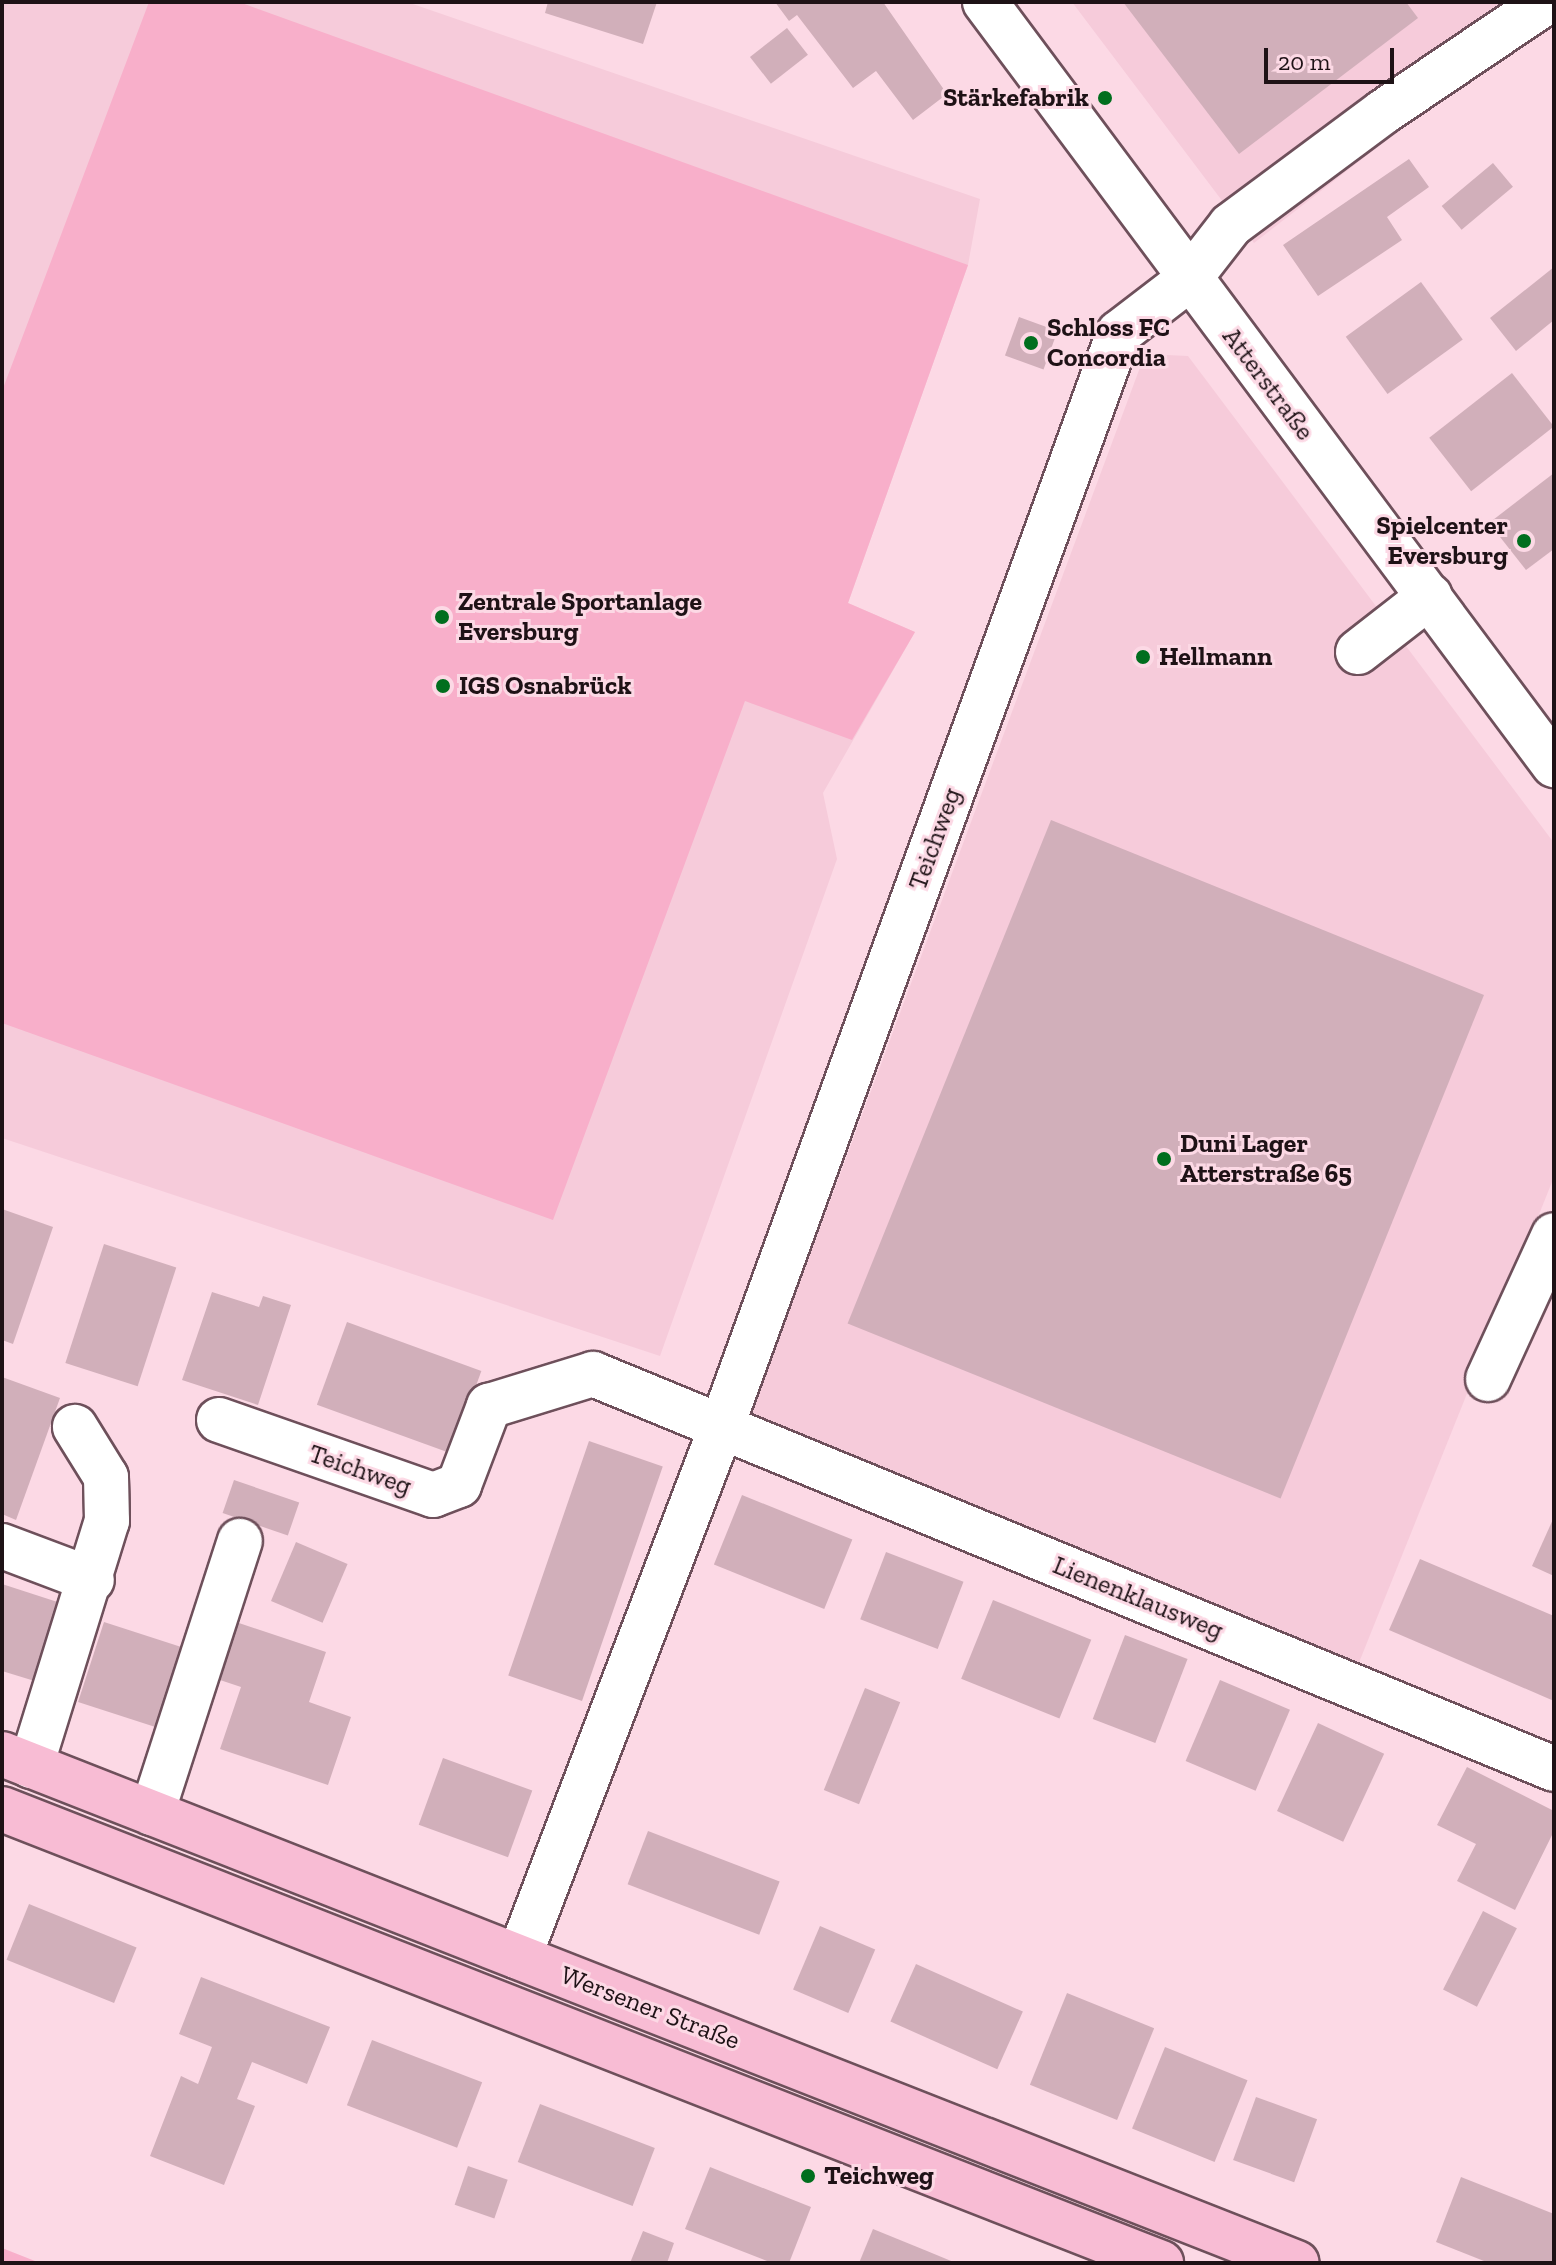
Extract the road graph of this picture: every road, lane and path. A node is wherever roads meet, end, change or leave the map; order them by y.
1 (985, 2) edge
2 (1546, 2) edge
3 (1189, 279) junction
4 (1430, 596) junction
5 (1358, 652) dead end
6 (1554, 765) edge
7 (1554, 1235) edge
8 (1488, 1379) dead end
9 (219, 1420) dead end
10 (75, 1427) dead end
11 (721, 1428) junction
12 (240, 1541) dead end
13 (2, 1546) edge
14 (92, 1580) junction
15 (17, 1760) edge
16 (1554, 1769) edge
17 (2, 1809) edge
18 (152, 1813) junction
19 (519, 1957) junction
20 (1161, 2263) edge
21 (1297, 2263) edge

1 - 3 street, Atterstraße
2 - 3 street, Teichweg
3 - 4 street, Atterstraße
3 - 11 street, Teichweg
4 - 5 street
4 - 6 street, Atterstraße
7 - 8 street
9 - 11 street, Teichweg
10 - 14 street
11 - 16 street, Lienenklausweg
11 - 19 street, Teichweg
12 - 18 street
13 - 14 street
14 - 15 street
15 - 18 main road, Wersener Straße
17 - 20 main road, Wersener Straße
18 - 19 main road, Wersener Straße
19 - 21 main road, Wersener Straße

